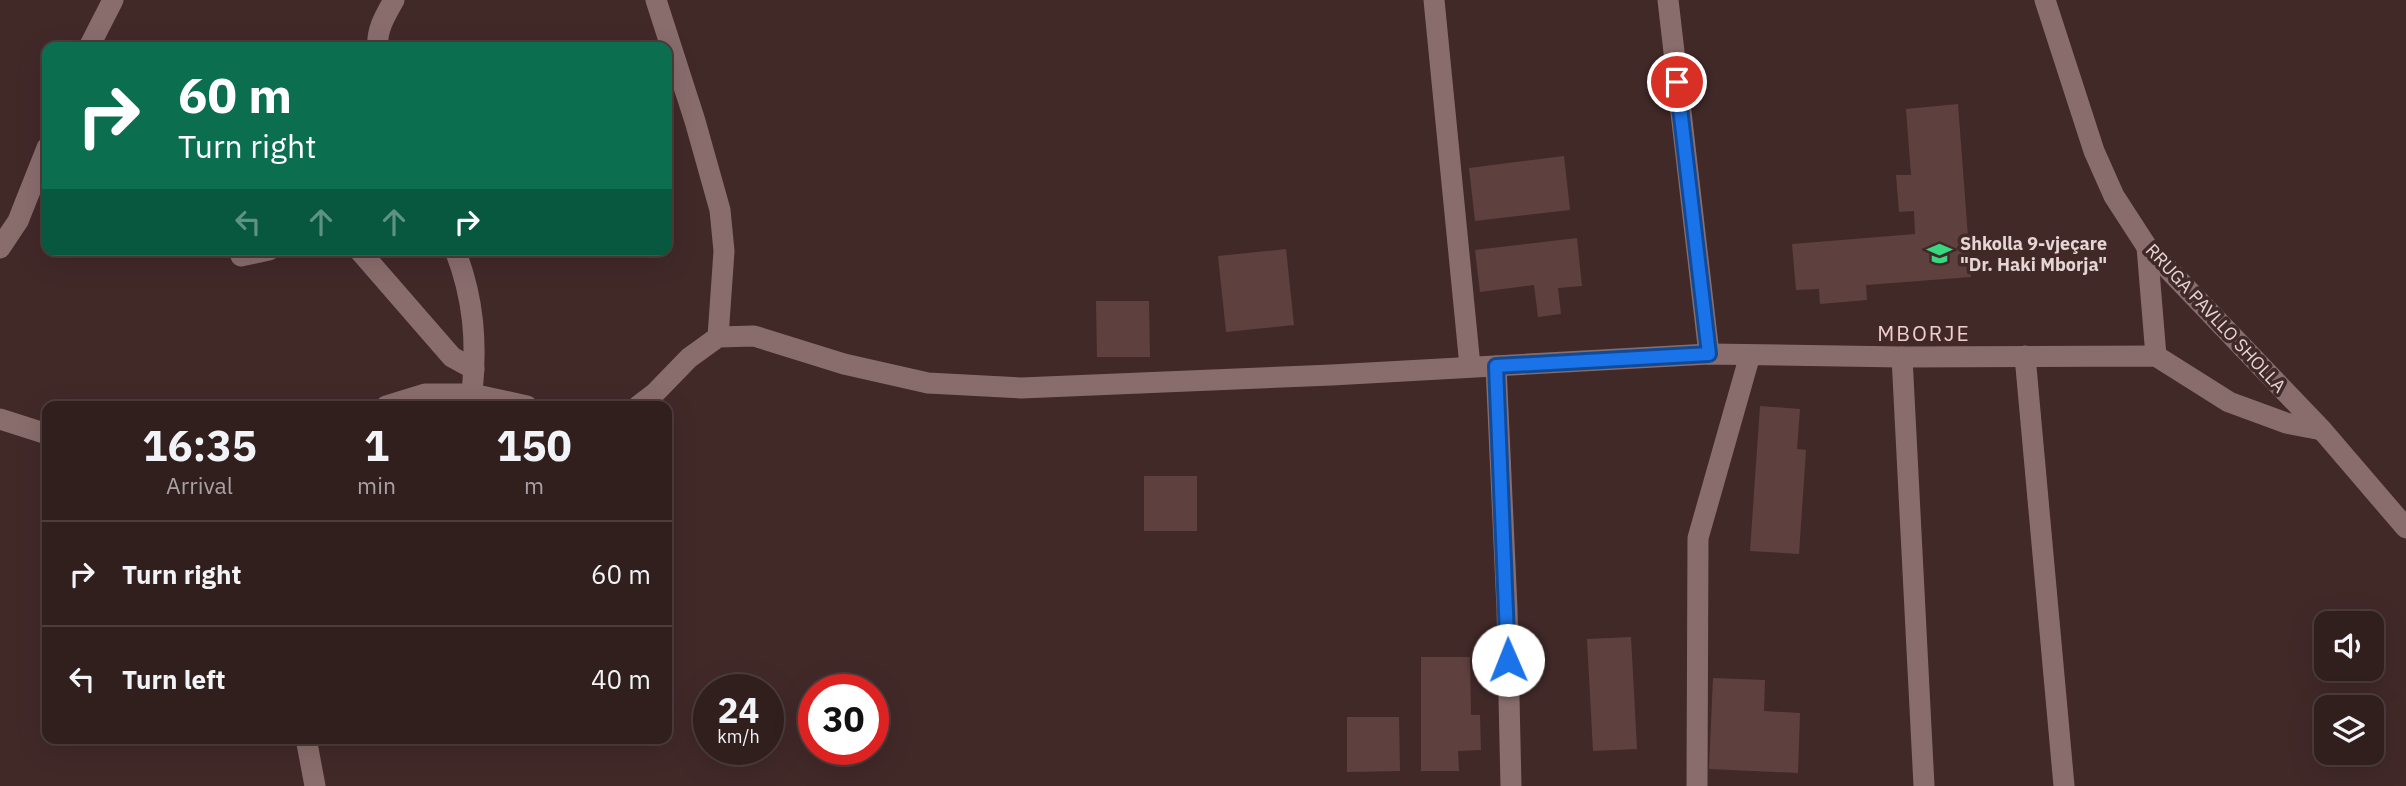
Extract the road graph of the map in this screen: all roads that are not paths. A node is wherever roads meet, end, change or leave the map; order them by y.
1 (113, 0) edge
2 (394, 0) edge
3 (656, 0) edge
4 (1434, 0) edge
5 (1668, 0) edge
6 (2045, 0) edge
7 (92, 42) edge
8 (379, 42) edge
9 (670, 42) edge
10 (672, 50) edge
11 (42, 161) edge
12 (2147, 247) junction
13 (0, 248) edge
14 (364, 256) edge
15 (457, 256) edge
16 (718, 337) junction
17 (1709, 354) junction
18 (1750, 355) junction
19 (2025, 356) junction
20 (2156, 356) junction
21 (1902, 357) junction
22 (1470, 366) junction
23 (1496, 366) junction
24 (474, 369) junction
25 (472, 394) junction
26 (402, 401) edge
27 (504, 401) edge
28 (645, 401) edge
29 (0, 419) edge
30 (2322, 430) junction
31 (42, 432) edge
32 (2406, 528) edge
33 (307, 744) edge
34 (315, 786) edge
35 (1511, 786) edge
36 (1697, 786) edge
37 (1924, 786) edge
38 (2064, 786) edge

1 - 7 street
2 - 8 street
3 - 9 street
4 - 22 street
5 - 17 street
6 - 12 street, RRUGA PAVLLO SHOLLA
10 - 16 street
11 - 13 street
12 - 20 street
12 - 30 street, RRUGA PAVLLO SHOLLA
14 - 24 street
15 - 24 street
16 - 22 street
16 - 28 street
17 - 18 street
17 - 23 street
18 - 21 street
18 - 36 street
19 - 20 street
19 - 21 street
19 - 38 street
20 - 30 street
21 - 37 street
22 - 23 street
23 - 35 street
24 - 25 street
25 - 26 street
25 - 27 street
29 - 31 street
30 - 32 street, RRUGA PAVLLO SHOLLA
33 - 34 street

